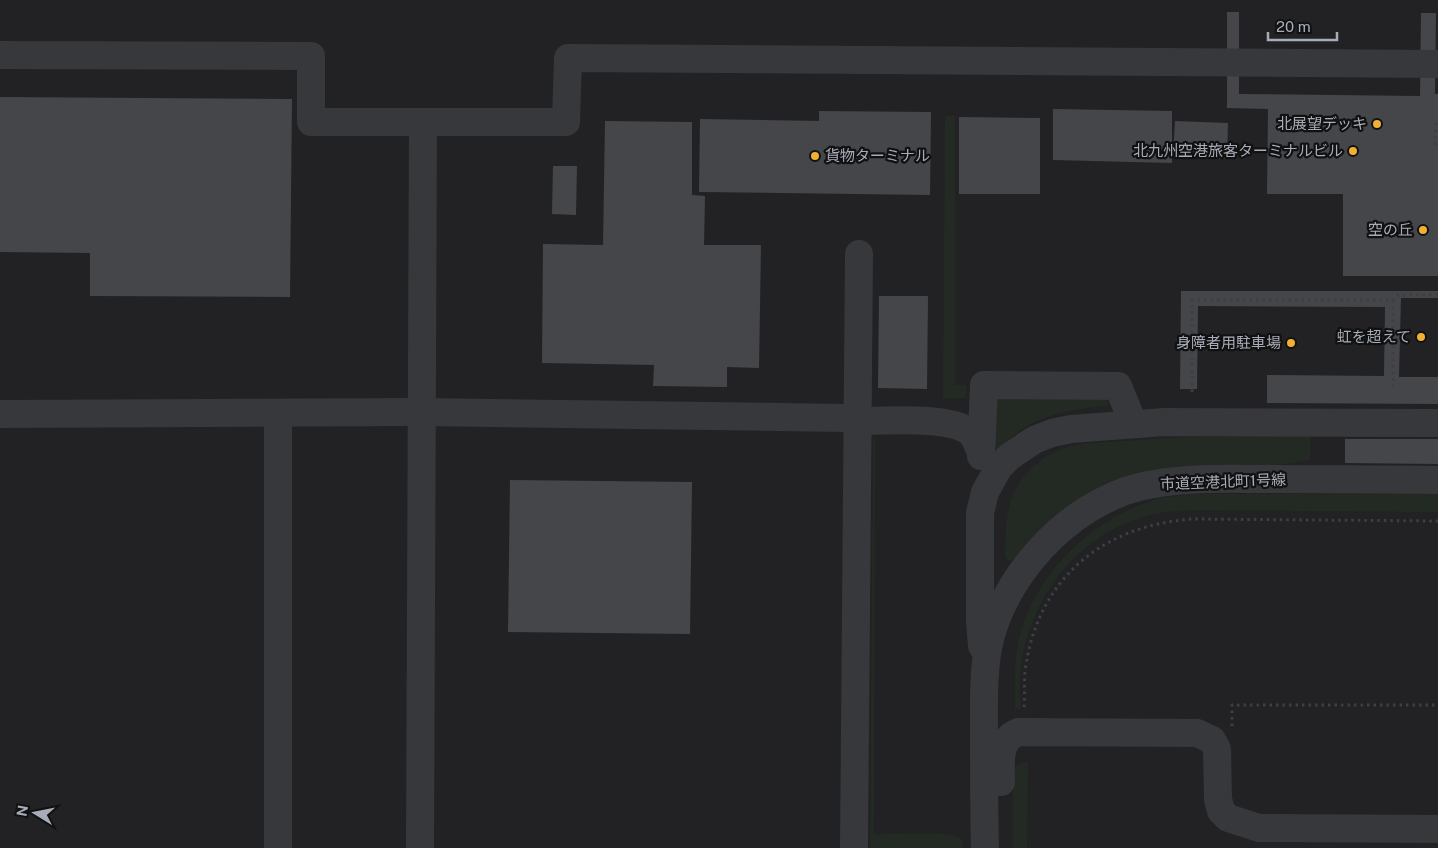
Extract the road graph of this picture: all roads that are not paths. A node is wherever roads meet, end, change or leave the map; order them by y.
1 (0, 55) edge
2 (1438, 64) edge
3 (423, 122) junction
4 (859, 254) dead end
5 (421, 412) junction
6 (278, 413) junction
7 (0, 414) edge
8 (857, 421) junction
9 (1133, 423) junction
10 (1438, 423) edge
11 (981, 453) junction
12 (1438, 480) edge
13 (980, 513) junction
14 (984, 675) junction
15 (1438, 829) edge
16 (278, 848) edge
17 (420, 848) edge
18 (854, 848) edge
19 (984, 848) edge
20 (1000, 848) edge

1 - 3 street
2 - 3 street
3 - 5 street
4 - 8 street
5 - 6 street
5 - 8 street
5 - 17 street
6 - 7 street
6 - 16 street
8 - 11 street
8 - 18 street
9 - 10 street
9 - 11 street
9 - 13 street
11 - 13 street
12 - 14 street, 市道空港北町1号線
13 - 14 street
14 - 19 street, 市道空港北町1号線
15 - 20 street

